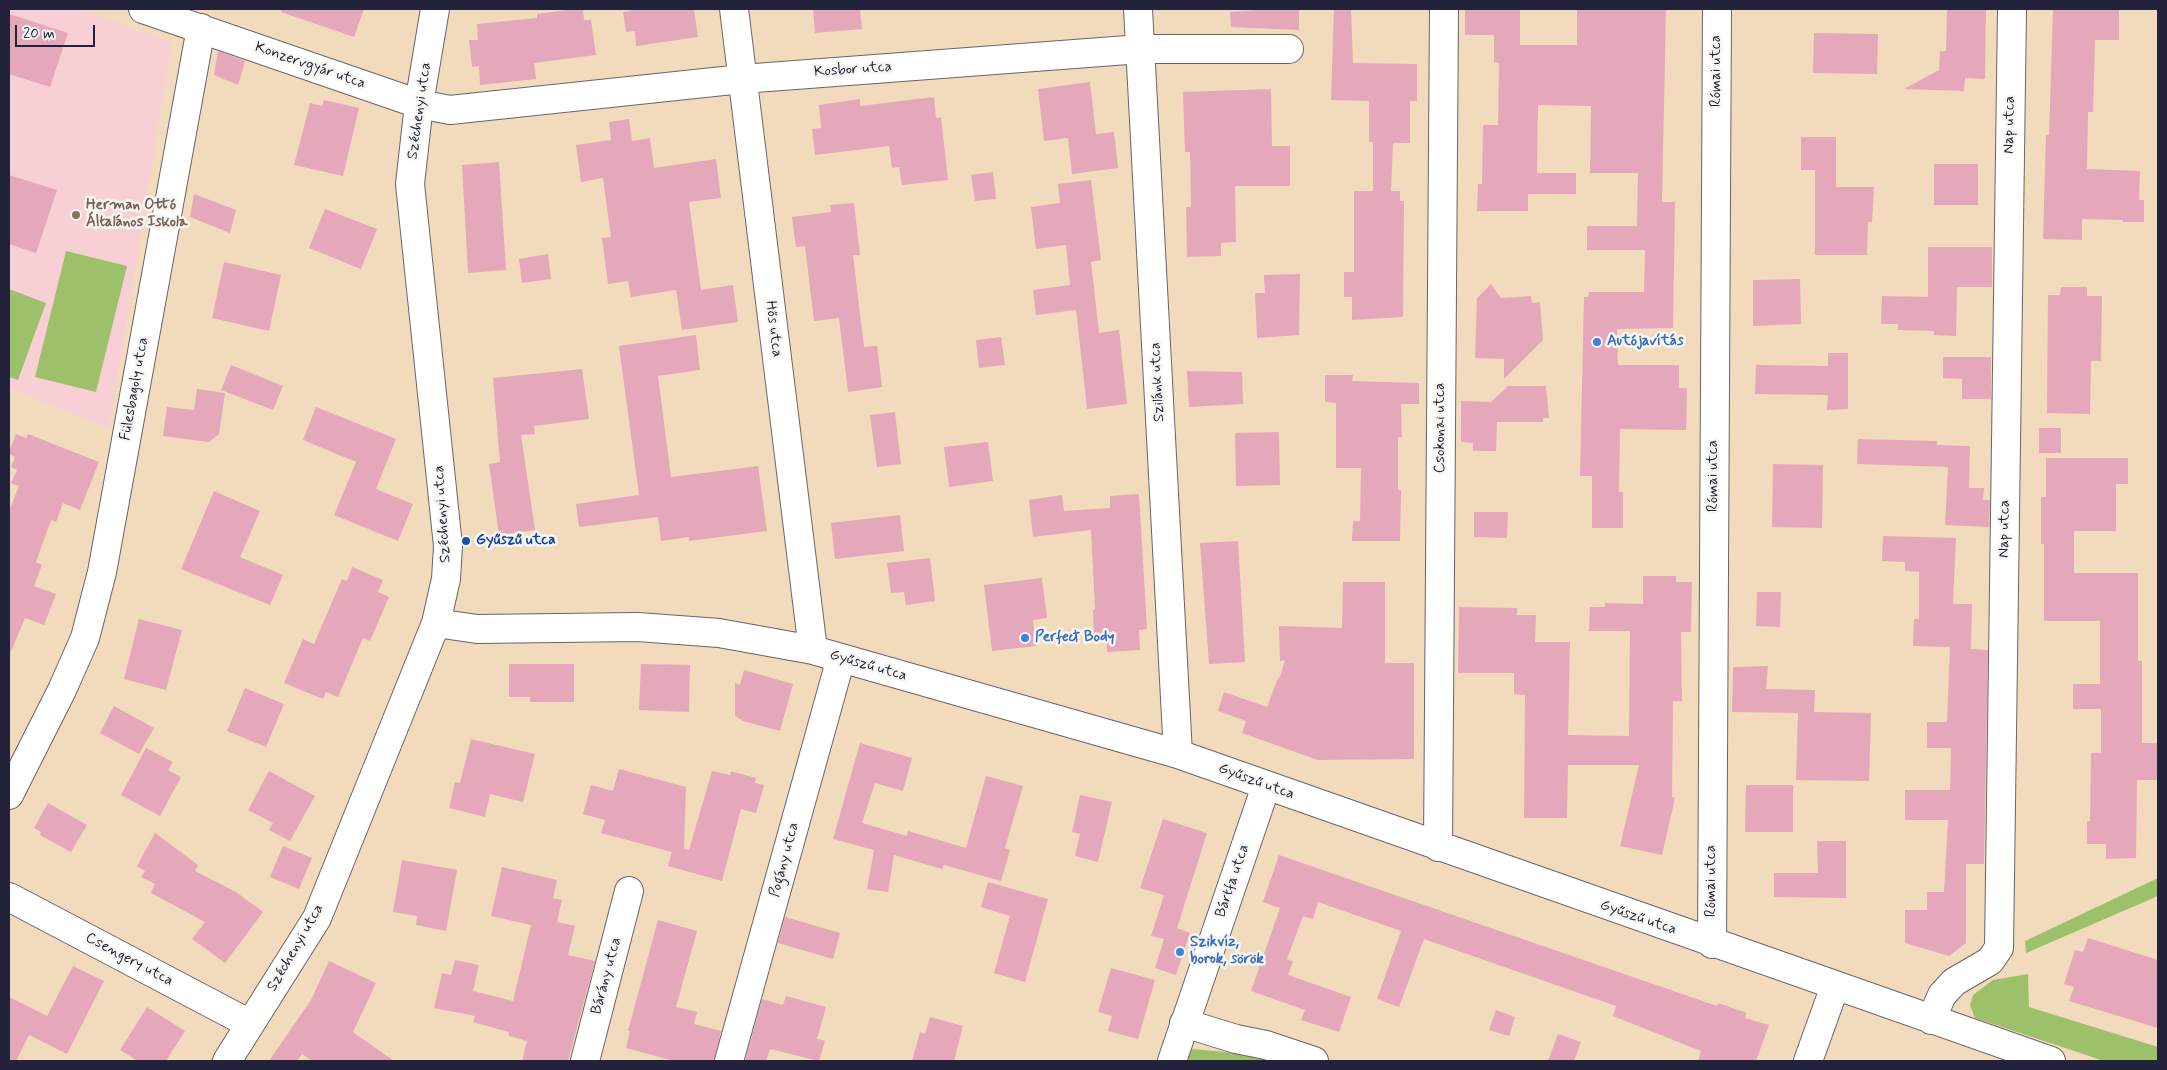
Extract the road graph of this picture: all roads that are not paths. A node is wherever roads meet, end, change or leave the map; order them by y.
1 (143, 9) edge
2 (435, 9) edge
3 (734, 9) edge
4 (1138, 9) edge
5 (1444, 9) edge
6 (1717, 9) edge
7 (2012, 9) edge
8 (201, 28) junction
9 (1141, 49) junction
10 (1289, 49) dead end
11 (742, 79) junction
12 (419, 104) junction
13 (436, 623) junction
14 (813, 650) junction
15 (841, 658) junction
16 (1178, 754) junction
17 (1266, 786) junction
18 (9, 795) edge
19 (1438, 847) junction
20 (629, 891) dead end
21 (9, 897) edge
22 (1712, 944) junction
23 (1835, 986) junction
24 (1931, 1020) junction
25 (1184, 1023) junction
26 (250, 1024) junction
27 (226, 1061) edge
28 (585, 1061) edge
29 (729, 1061) edge
30 (1172, 1061) edge
31 (1314, 1061) edge
32 (1808, 1061) edge
33 (2050, 1061) edge

1 - 8 street
2 - 12 street, Széchenyi utca
3 - 11 street, Hős utca
4 - 9 street, Szilánk utca
5 - 19 street, Csokonai utca
6 - 22 street, Római utca
7 - 24 street, Nap utca
8 - 12 street, Konzervgyár utca
8 - 18 street, Fülesbagoly utca
9 - 10 street, Kosbor utca
9 - 11 street, Kosbor utca
9 - 16 street, Szilánk utca
11 - 12 street, Kosbor utca
11 - 14 street, Hős utca
12 - 13 street, Széchenyi utca
13 - 14 street, Gyűszű utca
13 - 26 street, Széchenyi utca
14 - 15 street, Gyűszű utca
15 - 16 street, Gyűszű utca
15 - 29 street, Pogány utca
16 - 17 street, Gyűszű utca
17 - 19 street, Gyűszű utca
17 - 25 street, Bártfa utca
19 - 22 street, Gyűszű utca
20 - 28 street, Bárány utca
21 - 26 street, Csengery utca
22 - 23 street, Gyűszű utca
23 - 24 street, Gyűszű utca
23 - 32 street
24 - 33 street, Gyűszű utca
25 - 30 street, Bártfa utca
25 - 31 street
26 - 27 street, Széchenyi utca

